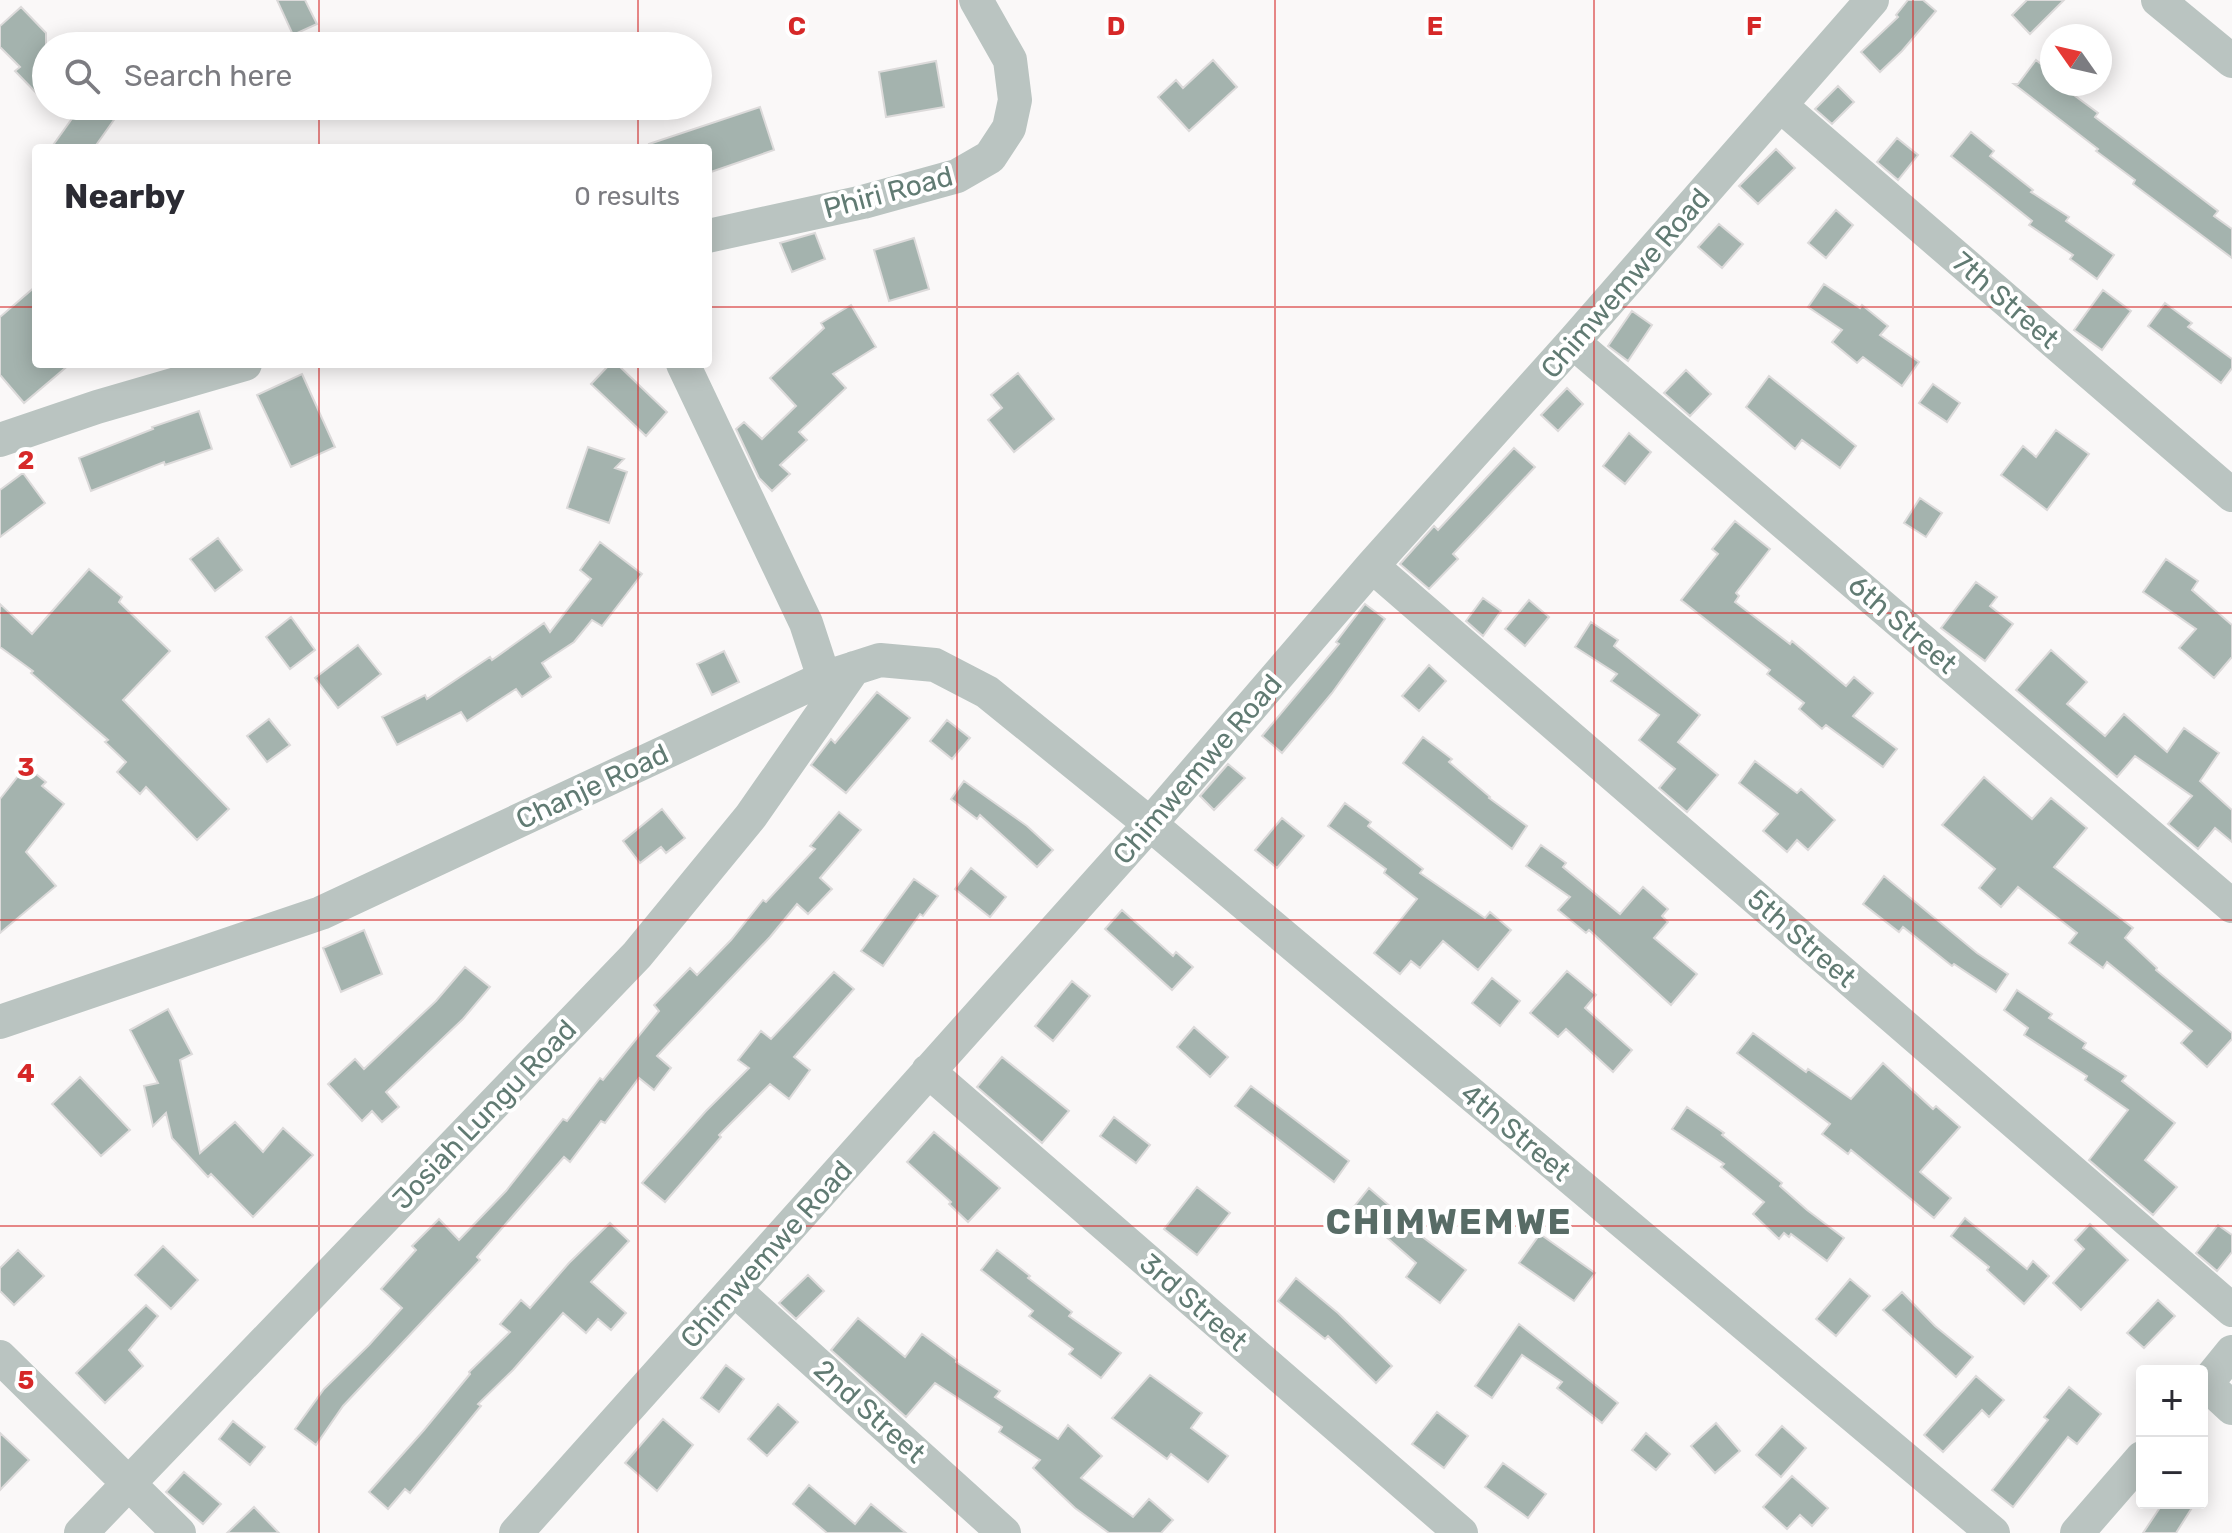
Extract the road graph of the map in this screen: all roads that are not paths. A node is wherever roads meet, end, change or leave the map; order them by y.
1 (976, 0) edge
2 (1872, 0) edge
3 (2162, 1) edge
4 (2232, 61) edge
5 (1780, 105) junction
6 (712, 235) edge
7 (1573, 342) junction
8 (231, 368) edge
9 (685, 368) edge
10 (0, 440) edge
11 (2232, 495) edge
12 (1372, 566) junction
13 (839, 673) junction
14 (1150, 824) junction
15 (2232, 906) edge
16 (0, 1022) edge
17 (928, 1071) junction
18 (735, 1290) junction
19 (2232, 1310) edge
20 (2232, 1352) edge
21 (0, 1357) edge
22 (2208, 1381) edge
23 (2208, 1389) edge
24 (2232, 1408) edge
25 (2136, 1465) edge
26 (128, 1483) junction
27 (522, 1531) edge
28 (81, 1533) edge
29 (179, 1533) edge
30 (1004, 1533) edge
31 (1461, 1533) edge
32 (1993, 1533) edge
33 (2077, 1533) edge

1 - 6 street, Phiri Road
2 - 5 street, Chimwemwe Road
3 - 4 street
5 - 7 street, Chimwemwe Road
5 - 11 street, 7th Street
7 - 12 street, Chimwemwe Road
7 - 15 street, 6th Street
8 - 10 street
9 - 13 street
12 - 14 street, Chimwemwe Road
12 - 19 street, 5th Street
13 - 14 street, Chanje Road
13 - 16 street, Chanje Road
13 - 26 street, Josiah Lungu Road
14 - 17 street, Chimwemwe Road
14 - 32 street, 4th Street
17 - 18 street, Chimwemwe Road
17 - 31 street, 3rd Street
18 - 27 street, Chimwemwe Road
18 - 30 street, 2nd Street
20 - 22 street
21 - 26 street
23 - 24 street
25 - 33 street
26 - 28 street, Josiah Lungu Road
26 - 29 street

